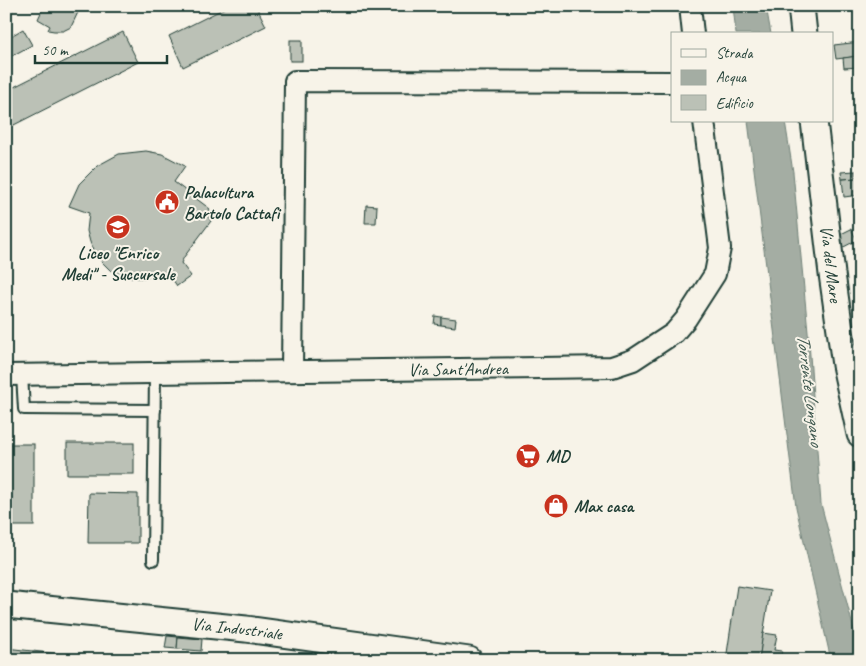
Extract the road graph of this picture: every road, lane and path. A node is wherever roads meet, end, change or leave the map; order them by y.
1 (690, 6) edge
2 (801, 6) edge
3 (693, 32) edge
4 (804, 32) edge
5 (671, 82) edge
6 (704, 122) edge
7 (814, 122) edge
8 (852, 364) edge
9 (292, 371) junction
10 (155, 373) junction
11 (14, 375) edge
12 (155, 410) junction
13 (860, 434) edge
14 (153, 560) dead end
15 (6, 605) edge
16 (469, 660) edge

1 - 3 street
2 - 4 street
5 - 9 street
6 - 9 street, Via Sant'Andrea
7 - 8 street, Via del Mare
8 - 13 street, Via del Mare
9 - 10 street, Via Sant'Andrea
10 - 11 street, Via Sant'Andrea
10 - 12 lane
11 - 12 lane
12 - 14 lane
15 - 16 street, Via Industriale

